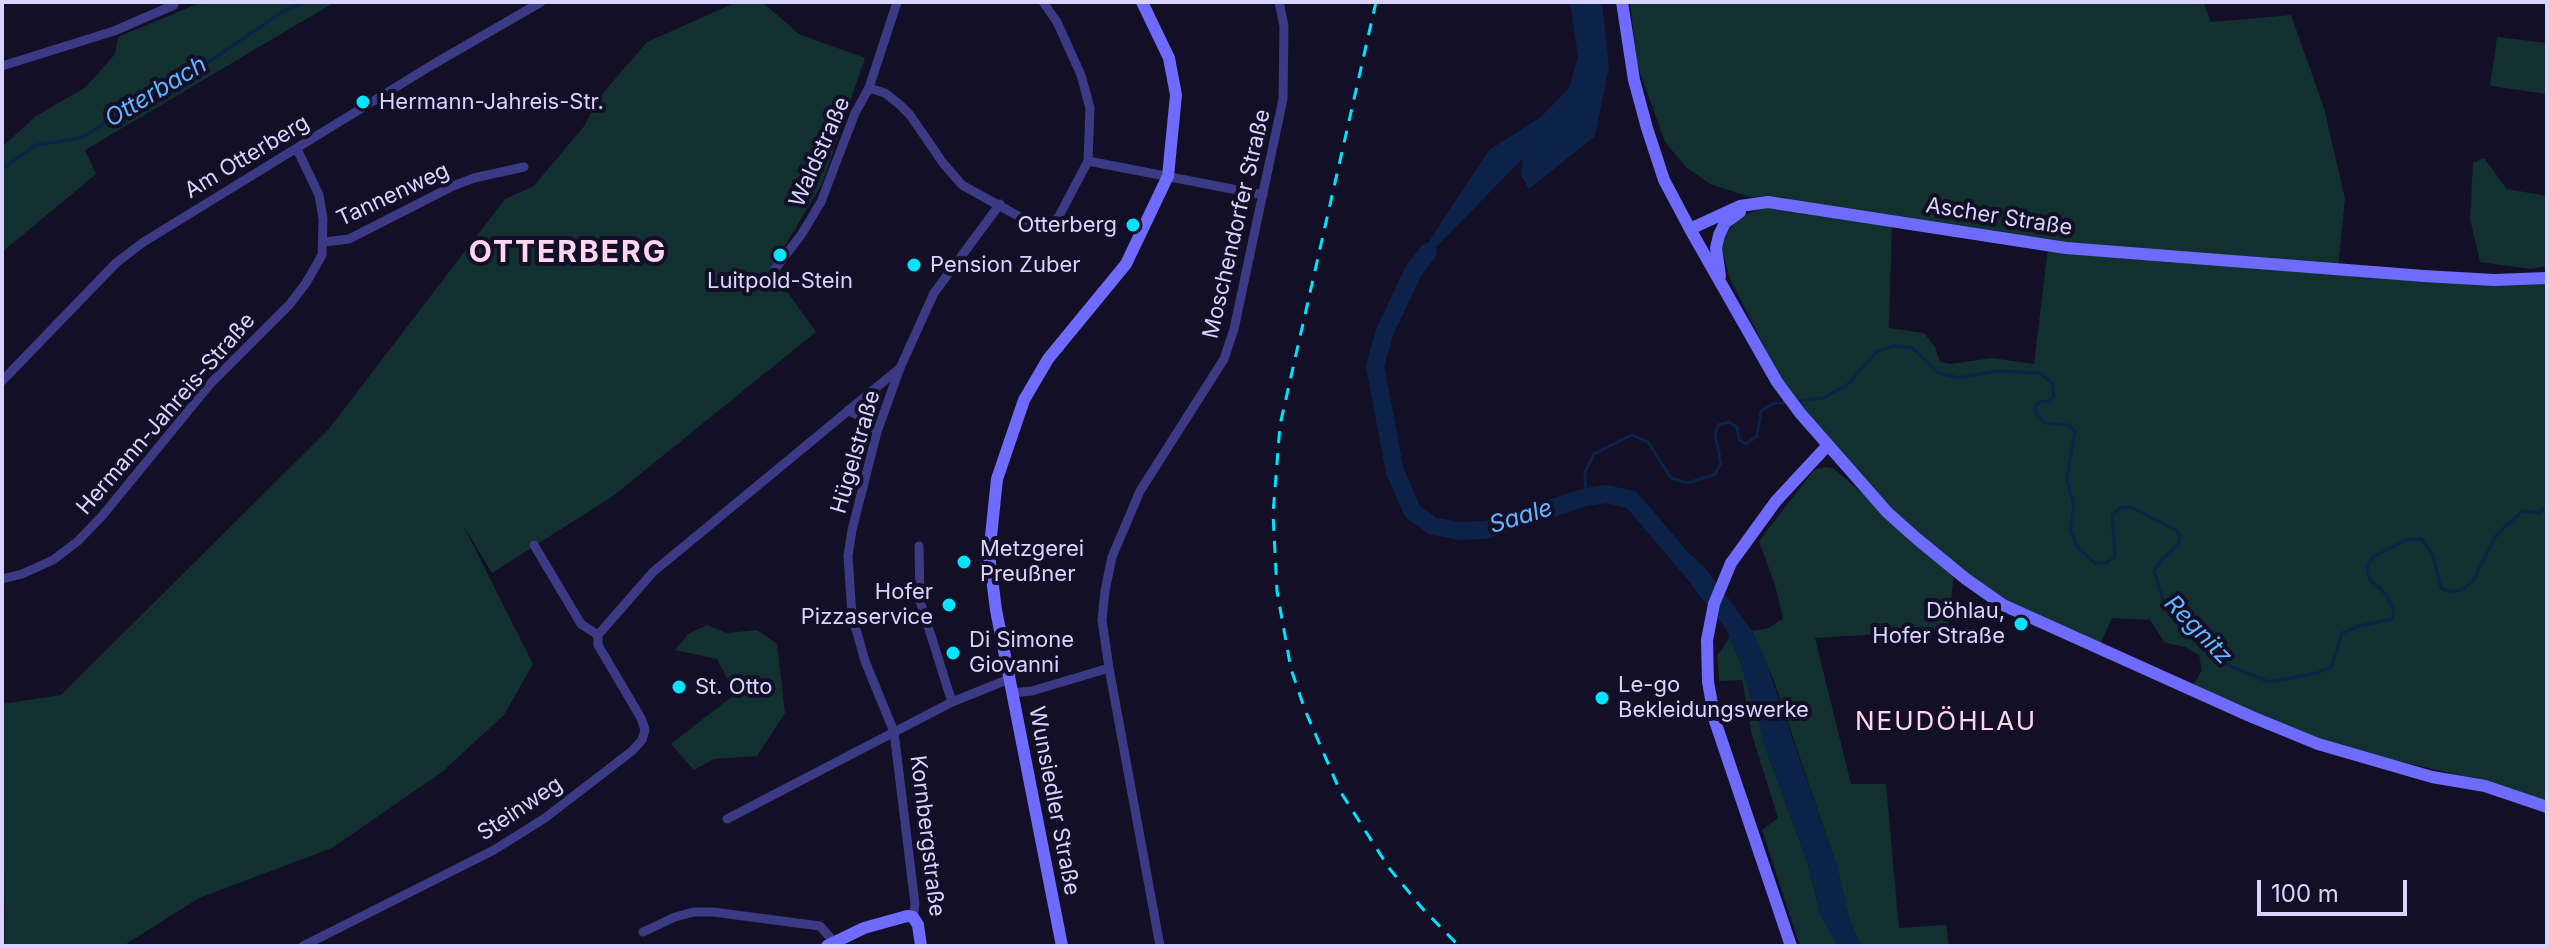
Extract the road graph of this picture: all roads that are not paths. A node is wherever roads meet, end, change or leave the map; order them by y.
1 (541, 2) edge
2 (897, 2) edge
3 (1043, 2) edge
4 (1142, 2) edge
5 (1279, 2) edge
6 (1622, 2) edge
7 (174, 5) dead end
8 (2, 66) edge
9 (869, 88) junction
10 (297, 149) junction
11 (1088, 161) junction
12 (524, 167) dead end
13 (1168, 176) junction
14 (1263, 195) junction
15 (1768, 202) junction
16 (1000, 204) junction
17 (1690, 229) junction
18 (324, 242) junction
19 (775, 269) dead end
20 (2547, 278) edge
21 (1722, 287) junction
22 (900, 368) junction
23 (2, 381) edge
24 (848, 410) junction
25 (877, 432) junction
26 (1828, 445) junction
27 (534, 545) dead end
28 (919, 546) dead end
29 (2, 579) edge
30 (598, 635) junction
31 (1109, 668) junction
32 (1009, 679) junction
33 (1012, 693) junction
34 (952, 702) junction
35 (894, 732) junction
36 (2547, 807) edge
37 (727, 819) dead end
38 (913, 917) junction
39 (643, 932) dead end
40 (830, 944) edge
41 (303, 946) edge
42 (921, 946) edge
43 (1062, 946) edge
44 (1160, 946) edge
45 (1791, 946) edge

1 - 10 street, Am Otterberg
2 - 9 street, Waldstraße
3 - 11 street
4 - 13 street, Wunsiedler Straße
5 - 14 street, Moschendorfer Straße
6 - 17 street
7 - 8 street
9 - 16 street, Waldstraße
9 - 19 street, Waldstraße
10 - 18 street
10 - 23 street, Am Otterberg
11 - 13 street
11 - 16 street, Waldstraße
12 - 18 street, Tannenweg
13 - 14 street
13 - 32 street, Wunsiedler Straße
14 - 31 street, Moschendorfer Straße
15 - 17 street, Ascher Straße
15 - 20 street, Ascher Straße
15 - 21 street
16 - 22 street, Hügelstraße
17 - 21 street
18 - 29 street, Hermann-Jahreis-Straße
21 - 26 street
22 - 24 street
22 - 25 street, Hügelstraße
24 - 25 street
24 - 30 street
25 - 35 street, Hügelstraße
26 - 36 street
26 - 45 street
27 - 30 street, Steinweg
28 - 34 street
30 - 41 street, Steinweg
31 - 33 street
31 - 44 street, Moschendorfer Straße
32 - 33 street, Wunsiedler Straße
32 - 34 street
33 - 43 street, Wunsiedler Straße
34 - 35 street
35 - 37 street
35 - 38 street, Kornbergstraße
38 - 40 street
38 - 42 street, Kornbergstraße
39 - 40 street

